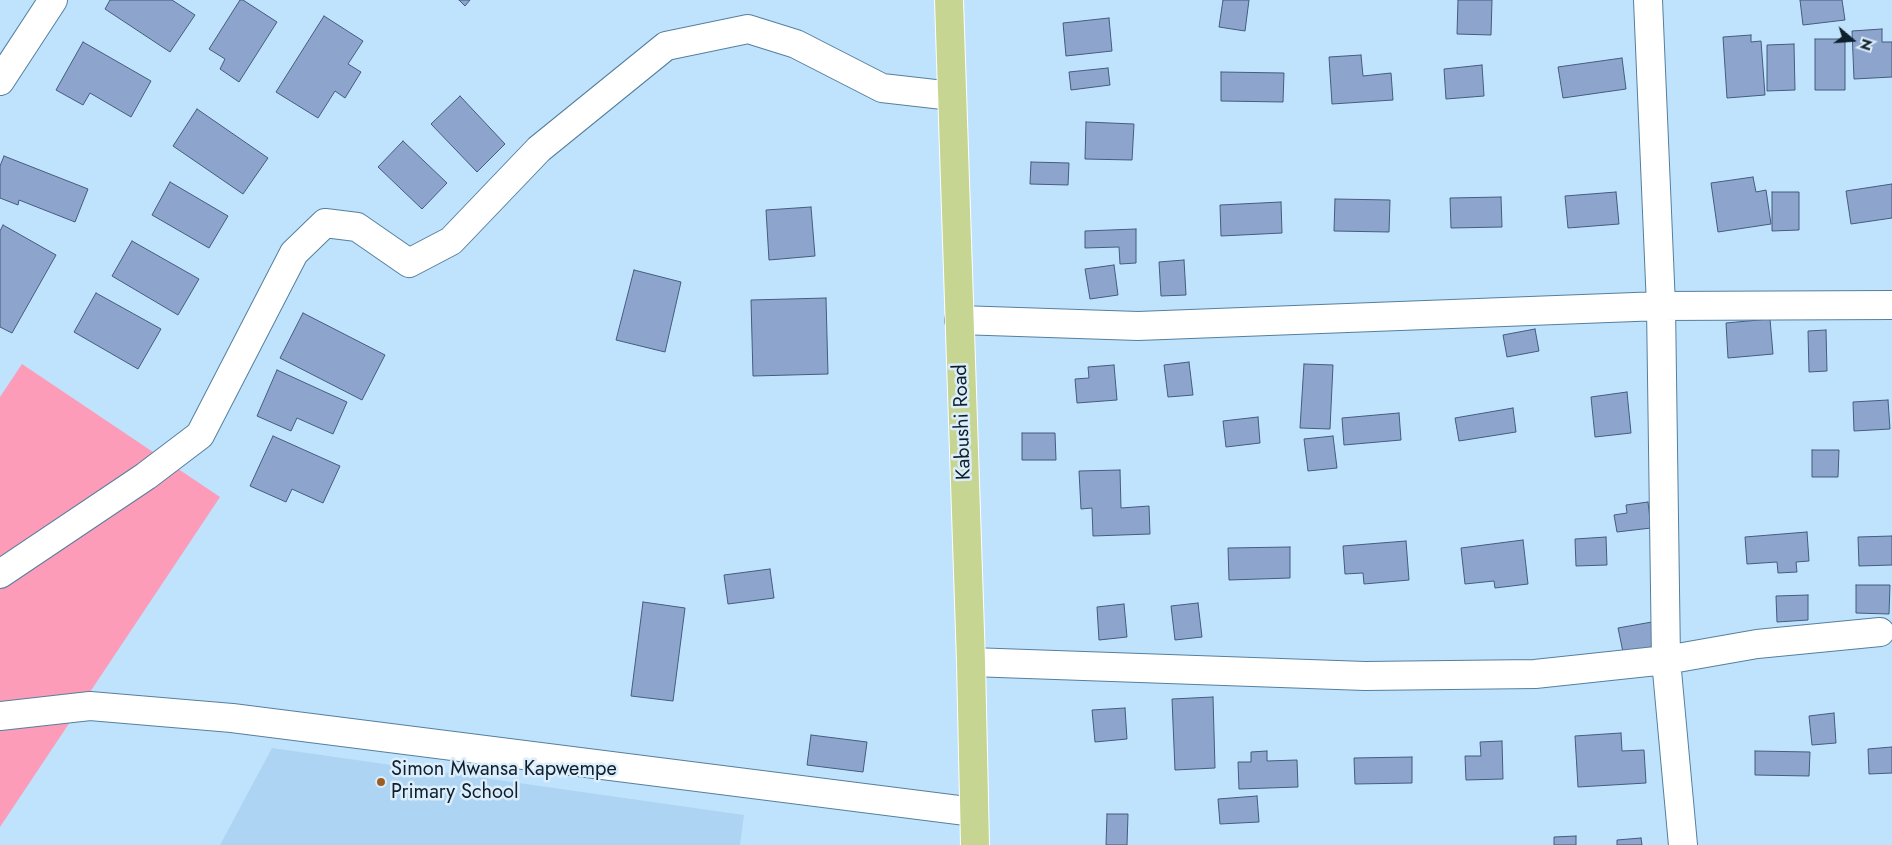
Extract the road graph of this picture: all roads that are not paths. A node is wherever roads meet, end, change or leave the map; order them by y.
1 (52, 0) edge
2 (949, 0) edge
3 (1648, 0) edge
4 (0, 82) edge
5 (952, 96) junction
6 (1892, 305) edge
7 (1661, 306) junction
8 (959, 320) junction
9 (0, 574) edge
10 (1880, 632) dead end
11 (1666, 660) junction
12 (971, 662) junction
13 (0, 716) edge
14 (974, 812) junction
15 (974, 845) edge
16 (1683, 845) edge

1 - 4 street
2 - 5 main road, Kabushi Road
3 - 7 street
5 - 8 main road, Kabushi Road
5 - 9 street
6 - 7 street
7 - 8 street
7 - 11 street
8 - 12 main road, Kabushi Road
10 - 11 street
11 - 12 street
11 - 16 street
12 - 14 main road, Kabushi Road
13 - 14 street
14 - 15 main road, Kabushi Road

